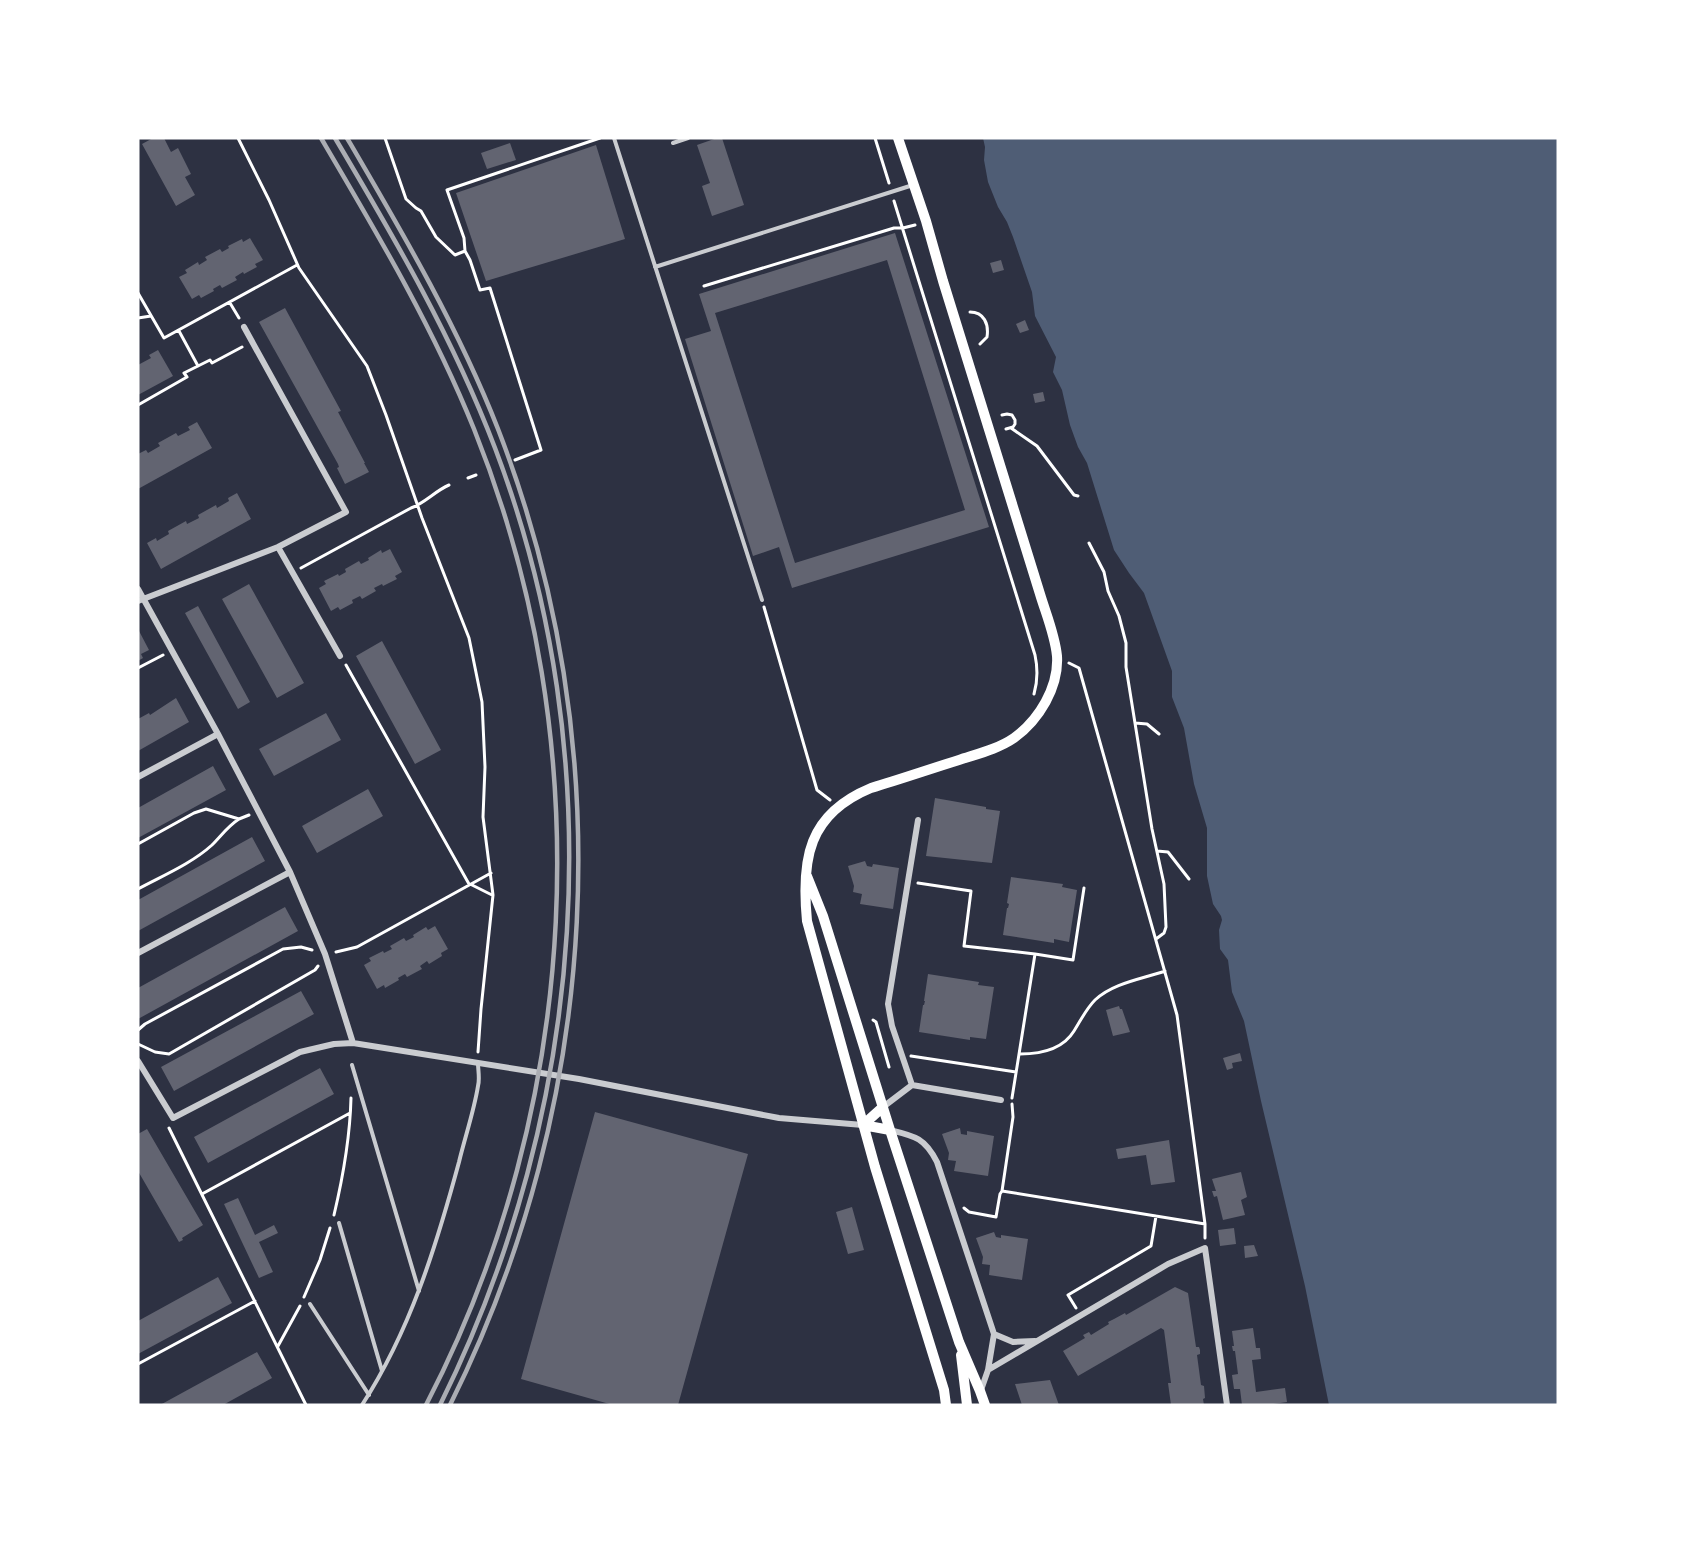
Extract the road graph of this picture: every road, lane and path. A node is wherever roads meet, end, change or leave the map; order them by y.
1 (238, 138) edge
2 (385, 138) edge
3 (600, 138) edge
4 (614, 138) edge
5 (688, 138) edge
6 (898, 138) edge
7 (673, 143) dead end
8 (914, 185) junction
9 (465, 251) junction
10 (297, 265) junction
11 (655, 267) junction
12 (704, 286) dead end
13 (138, 293) edge
14 (230, 302) junction
15 (970, 312) dead end
16 (151, 316) junction
17 (138, 318) edge
18 (244, 327) joint
19 (178, 331) junction
20 (252, 342) junction
21 (980, 344) dead end
22 (198, 366) junction
23 (138, 405) edge
24 (1002, 415) dead end
25 (1011, 428) junction
26 (1006, 429) dead end
27 (516, 460) dead end
28 (476, 475) dead end
29 (468, 478) dead end
30 (449, 485) dead end
31 (1078, 496) dead end
32 (418, 505) junction
33 (1089, 543) dead end
34 (278, 547) junction
35 (293, 572) junction
36 (138, 589) edge
37 (141, 600) edge
38 (762, 600) joint
39 (172, 651) junction
40 (340, 656) joint
41 (138, 668) edge
42 (1079, 668) dead end
43 (1033, 697) dead end
44 (1135, 723) junction
45 (218, 734) junction
46 (1159, 734) dead end
47 (138, 777) edge
48 (817, 790) dead end
49 (259, 812) junction
50 (239, 819) junction
51 (918, 820) dead end
52 (138, 844) edge
53 (1157, 850) junction
54 (290, 872) junction
55 (491, 873) junction
56 (805, 873) junction
57 (1189, 879) dead end
58 (909, 882) junction
59 (470, 884) junction
60 (1084, 888) dead end
61 (138, 889) edge
62 (493, 896) junction
63 (1156, 939) junction
64 (138, 953) edge
65 (325, 954) junction
66 (1035, 954) junction
67 (1165, 971) junction
68 (873, 1020) dead end
69 (138, 1030) edge
70 (353, 1042) junction
71 (138, 1044) edge
72 (1020, 1054) junction
73 (903, 1059) junction
74 (138, 1061) edge
75 (478, 1063) junction
76 (352, 1065) dead end
77 (1016, 1072) junction
78 (912, 1085) junction
79 (351, 1094) dead end
80 (1002, 1100) dead end
81 (883, 1107) junction
82 (350, 1113) junction
83 (173, 1118) junction
84 (863, 1125) junction
85 (890, 1130) junction
86 (1002, 1191) junction
87 (201, 1194) junction
88 (960, 1203) dead end
89 (1156, 1216) junction
90 (339, 1222) dead end
91 (1205, 1224) junction
92 (1205, 1248) junction
93 (419, 1292) junction
94 (255, 1300) junction
95 (310, 1304) dead end
96 (1080, 1315) junction
97 (994, 1334) junction
98 (1035, 1341) junction
99 (959, 1342) junction
100 (278, 1346) junction
101 (138, 1364) edge
102 (988, 1370) junction
103 (382, 1371) junction
104 (944, 1390) junction
105 (980, 1391) junction
106 (369, 1395) junction
107 (306, 1405) edge
108 (362, 1405) edge
109 (946, 1405) edge
110 (953, 1405) edge
111 (967, 1405) edge
112 (985, 1405) edge
113 (1227, 1405) edge

1 - 10 path
2 - 9 path
3 - 9 path
4 - 11 lane
5 - 7 lane
6 - 8 main road
8 - 11 lane
8 - 56 main road
9 - 27 path
10 - 14 path
10 - 32 path
11 - 38 lane
12 - 43 path
13 - 16 path
14 - 18 path
14 - 19 path
15 - 21 path
16 - 17 path
16 - 19 path
18 - 20 street
19 - 22 path
20 - 22 path
20 - 34 street
22 - 23 path
24 - 25 path
25 - 26 path
25 - 31 path
28 - 29 path
30 - 32 path
32 - 35 path
32 - 55 path
33 - 44 path
34 - 35 street
34 - 37 street
35 - 40 street
36 - 37 street
37 - 39 street
38 - 48 path
39 - 41 path
39 - 45 street
40 - 59 path
42 - 63 path
44 - 46 path
44 - 53 path
45 - 47 street
45 - 49 street
49 - 50 path
49 - 54 street
50 - 52 path
50 - 61 path
51 - 58 street
53 - 57 path
53 - 63 path
54 - 64 street
54 - 65 street
55 - 59 path
55 - 62 path
56 - 81 main road
56 - 84 main road
58 - 66 path
58 - 73 street
59 - 62 path
59 - 65 path
60 - 66 path
62 - 75 path
63 - 67 path
65 - 69 path
65 - 70 street
65 - 71 path
66 - 72 path
67 - 72 path
67 - 91 path
68 - 73 path
70 - 75 street
70 - 83 street
72 - 77 path
73 - 77 path
73 - 78 street
74 - 83 street
75 - 84 street
75 - 93 lane
76 - 93 lane
77 - 86 path
78 - 80 street
78 - 81 street
79 - 82 path
81 - 84 main road
81 - 85 main road
82 - 87 path
82 - 100 path
83 - 87 path
84 - 85 main road
84 - 104 main road
85 - 97 street
85 - 99 main road
86 - 88 path
86 - 89 path
87 - 94 path
89 - 91 path
89 - 96 path
90 - 103 lane
91 - 92 path
92 - 96 street
92 - 113 street
93 - 103 lane
94 - 100 path
94 - 101 path
95 - 106 lane
96 - 98 street
97 - 98 street
97 - 102 street
98 - 102 street
99 - 105 main road
99 - 111 main road
100 - 107 path
102 - 105 street
103 - 106 lane
104 - 109 main road
104 - 110 main road
105 - 112 main road
106 - 108 lane

